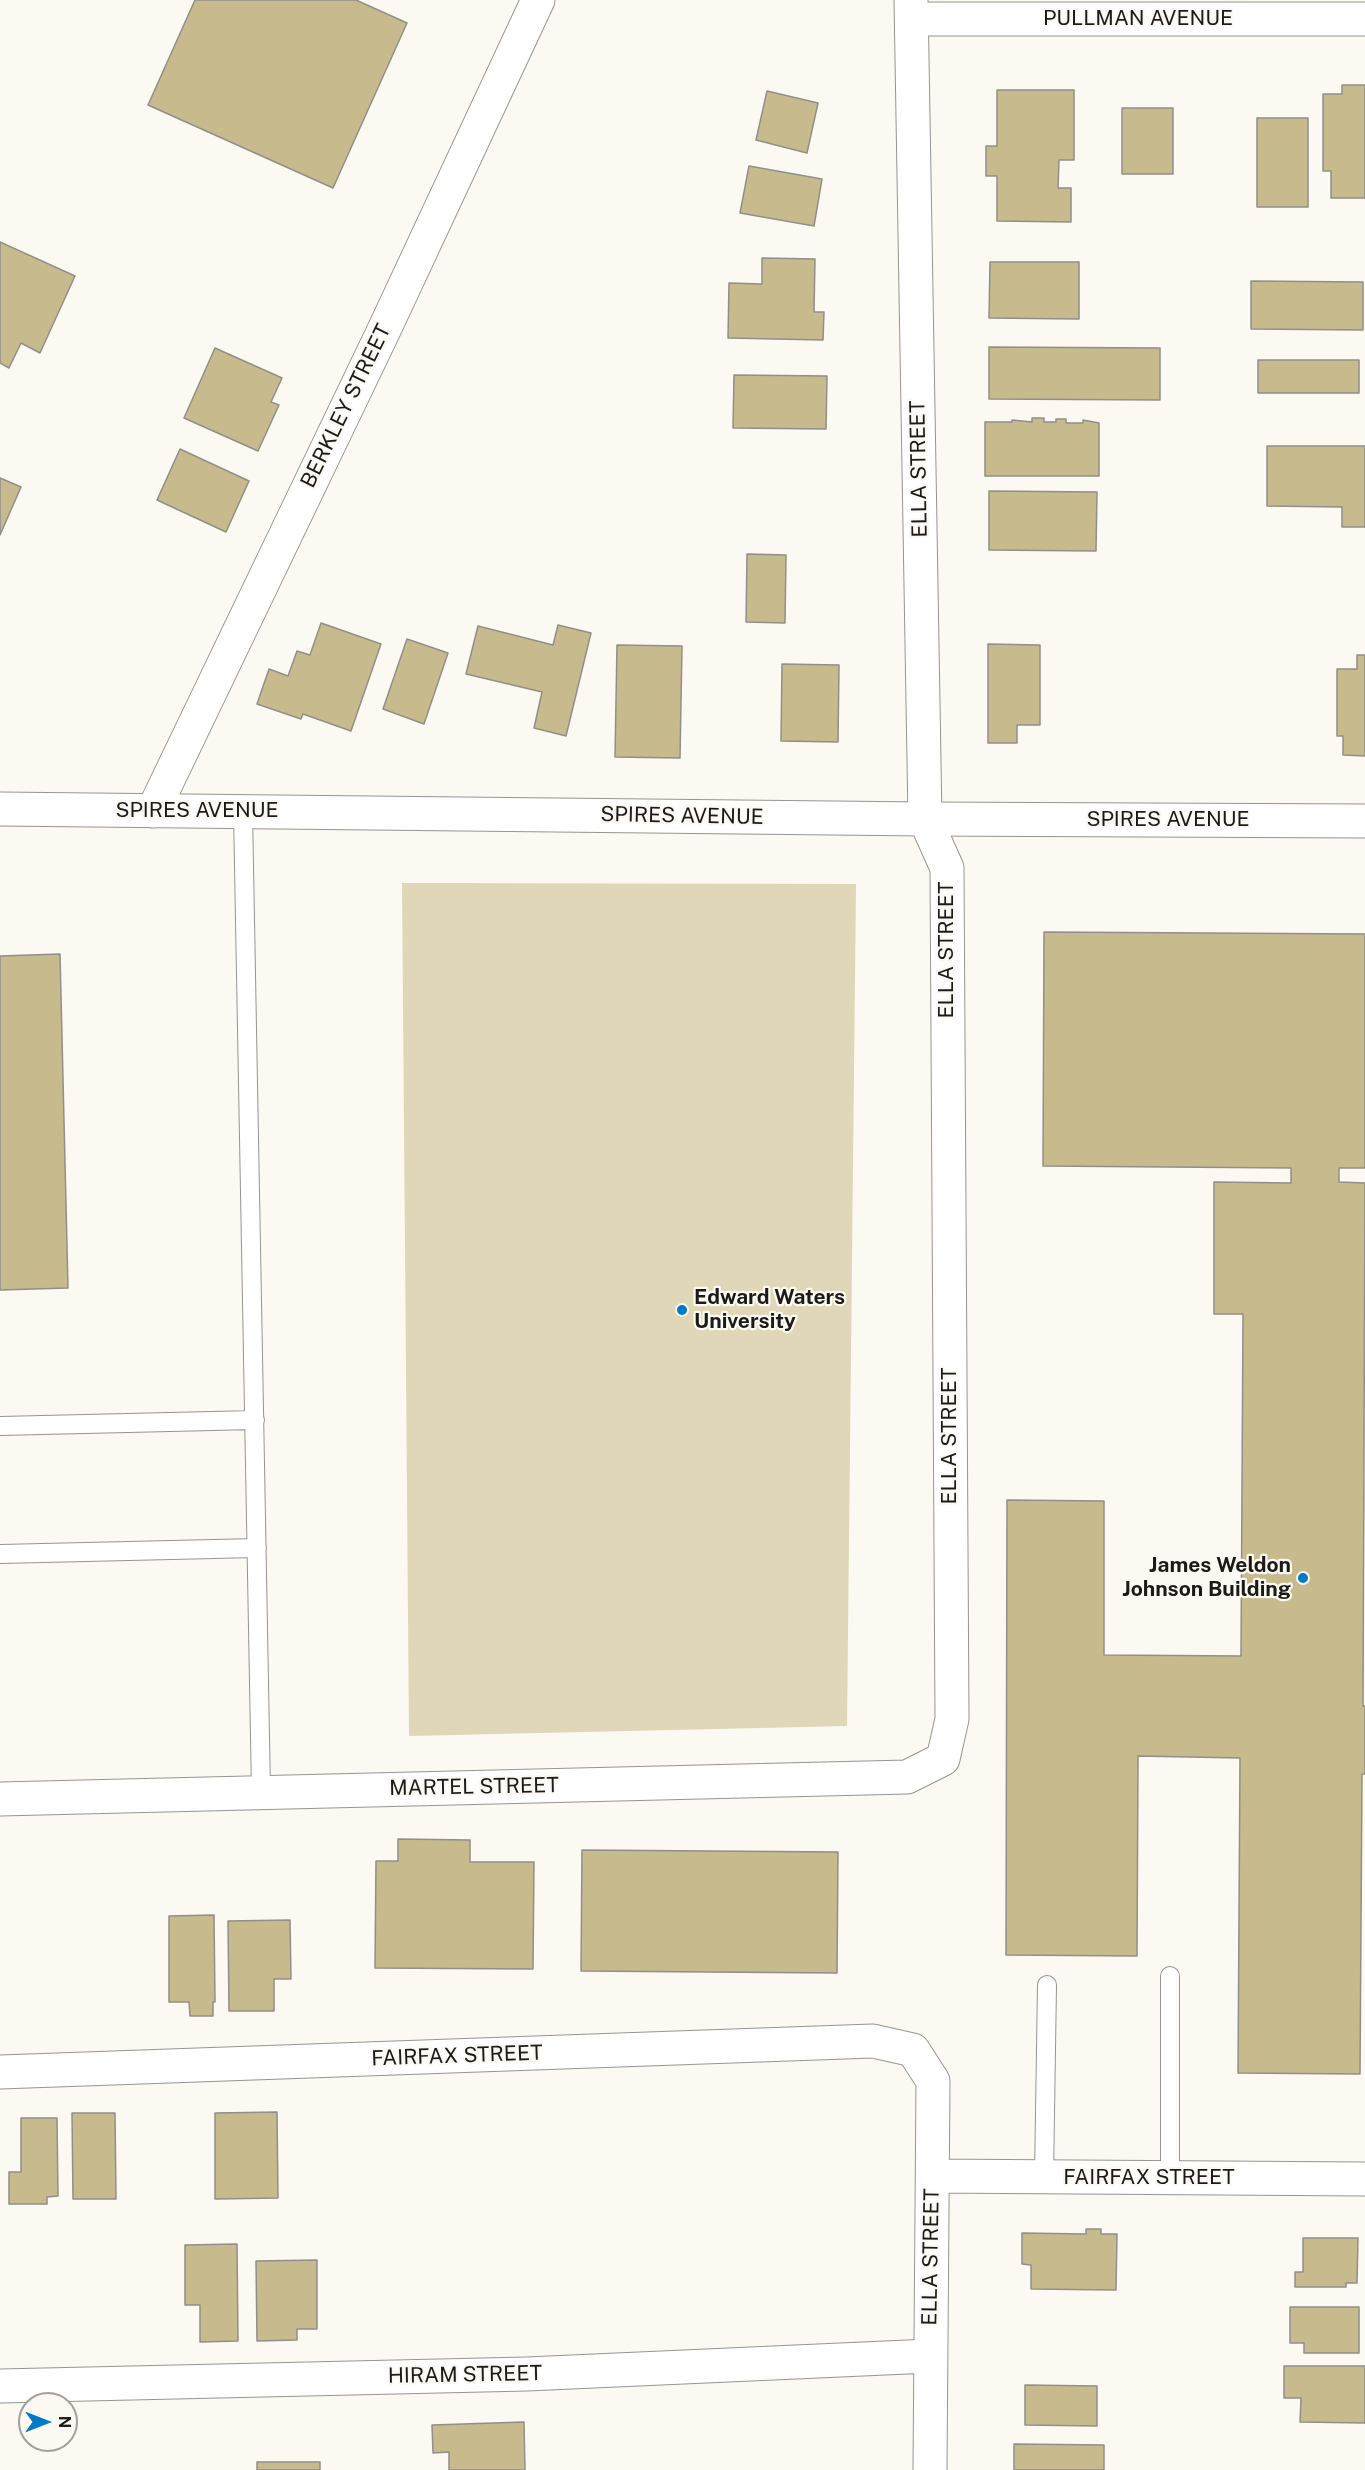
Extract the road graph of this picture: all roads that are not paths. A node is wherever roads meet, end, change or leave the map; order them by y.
1 (538, 0) edge
2 (912, 10) edge
3 (1365, 19) edge
4 (0, 809) edge
5 (243, 811) junction
6 (153, 812) junction
7 (925, 819) junction
8 (1365, 821) edge
9 (255, 1420) junction
10 (0, 1426) edge
11 (257, 1548) junction
12 (0, 1554) edge
13 (943, 1759) joint
14 (261, 1791) junction
15 (0, 1799) edge
16 (1170, 1976) dead end
17 (1047, 1985) dead end
18 (913, 2050) joint
19 (0, 2072) edge
20 (933, 2176) junction
21 (1044, 2177) junction
22 (1170, 2178) junction
23 (1365, 2179) edge
24 (930, 2356) junction
25 (0, 2386) edge
26 (930, 2470) edge

1 - 6 street, BERKLEY STREET
2 - 3 street, PULLMAN AVENUE
2 - 7 street, ELLA STREET
4 - 6 street, SPIRES AVENUE
5 - 6 street, SPIRES AVENUE
5 - 7 street, SPIRES AVENUE
5 - 9 lane
7 - 8 street, SPIRES AVENUE
7 - 13 street, ELLA STREET
9 - 10 lane
9 - 11 lane
11 - 12 lane
11 - 14 lane
13 - 14 street, MARTEL STREET
14 - 15 street, MARTEL STREET
16 - 22 lane
17 - 21 lane
18 - 19 street, FAIRFAX STREET
18 - 20 street, ELLA STREET
20 - 21 street, FAIRFAX STREET
20 - 24 street, ELLA STREET
21 - 22 street, FAIRFAX STREET
22 - 23 street, FAIRFAX STREET
24 - 25 street, HIRAM STREET
24 - 26 street, ELLA STREET

